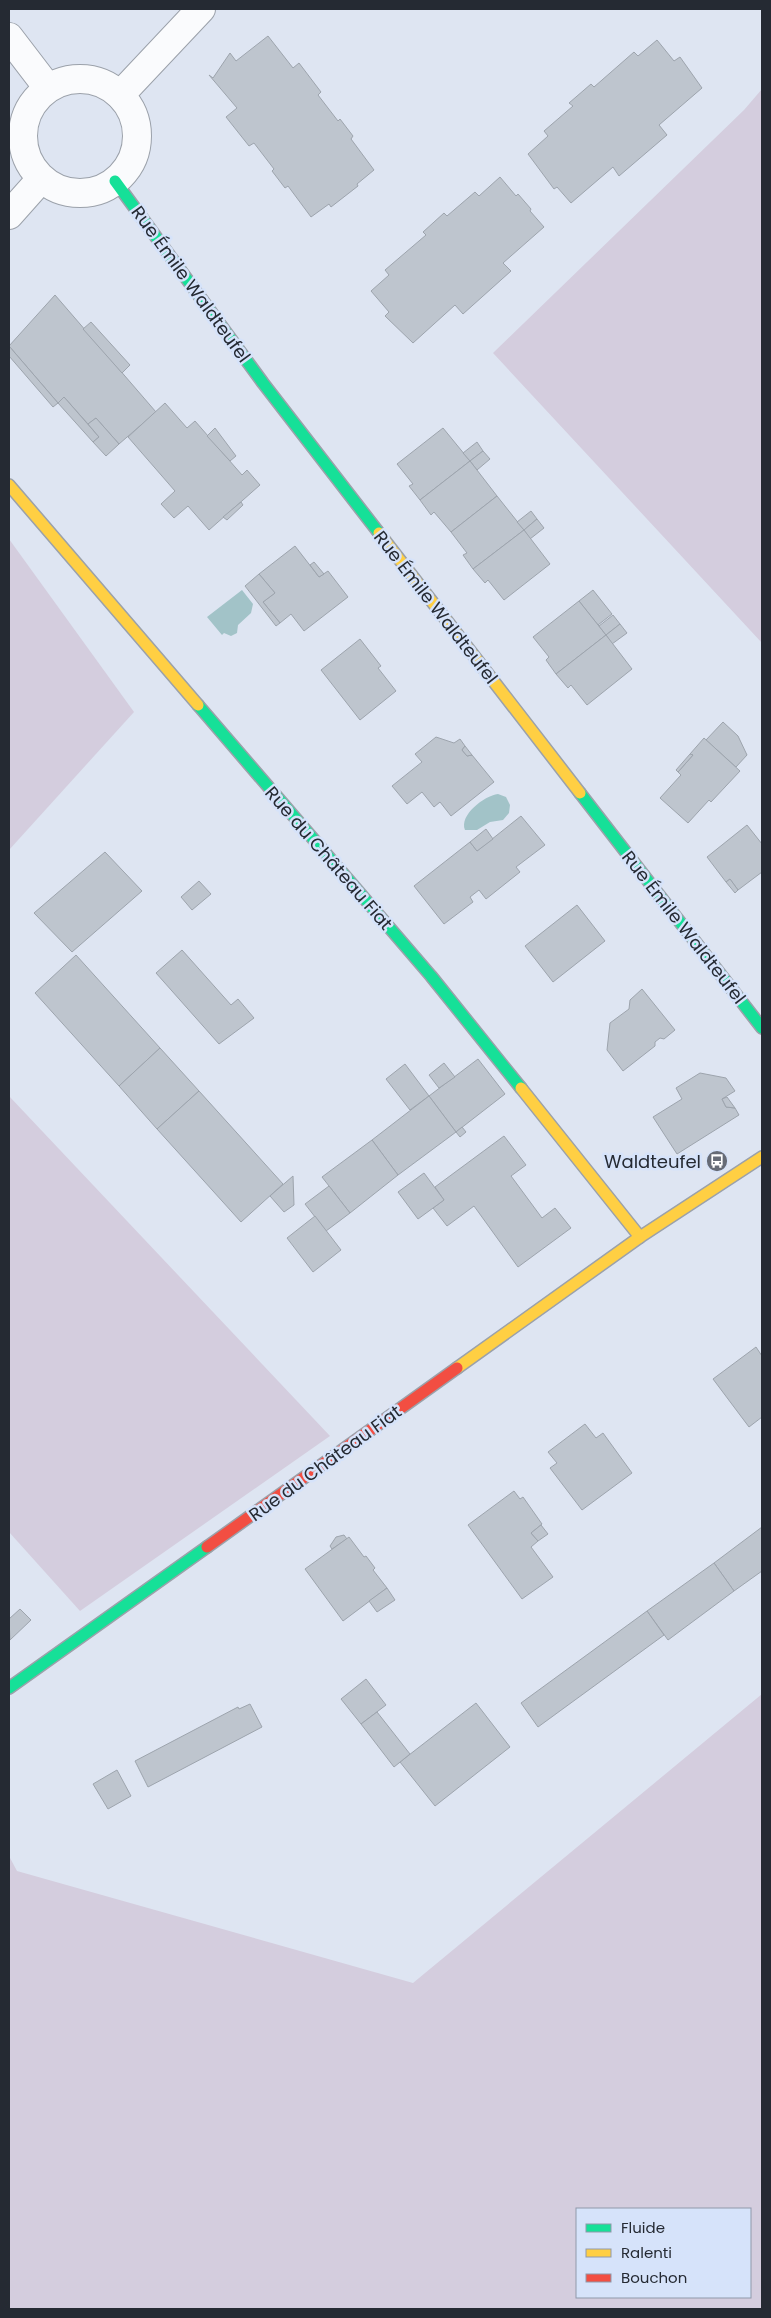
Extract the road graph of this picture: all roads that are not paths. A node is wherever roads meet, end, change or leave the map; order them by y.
1 (201, 9) edge
2 (9, 37) edge
3 (48, 88) junction
4 (120, 95) junction
5 (41, 179) junction
6 (115, 181) junction
7 (9, 214) edge
8 (9, 485) edge
9 (762, 1028) edge
10 (762, 1157) edge
11 (640, 1237) junction
12 (9, 1688) edge

1 - 4 street
2 - 3 street
3 - 4 street
3 - 5 street
4 - 6 street
5 - 6 street
5 - 7 street
6 - 9 street, Rue Émile Waldteufel
8 - 11 street, Rue du Château Fiat
10 - 11 street, Rue du Château Fiat
11 - 12 street, Rue du Château Fiat

